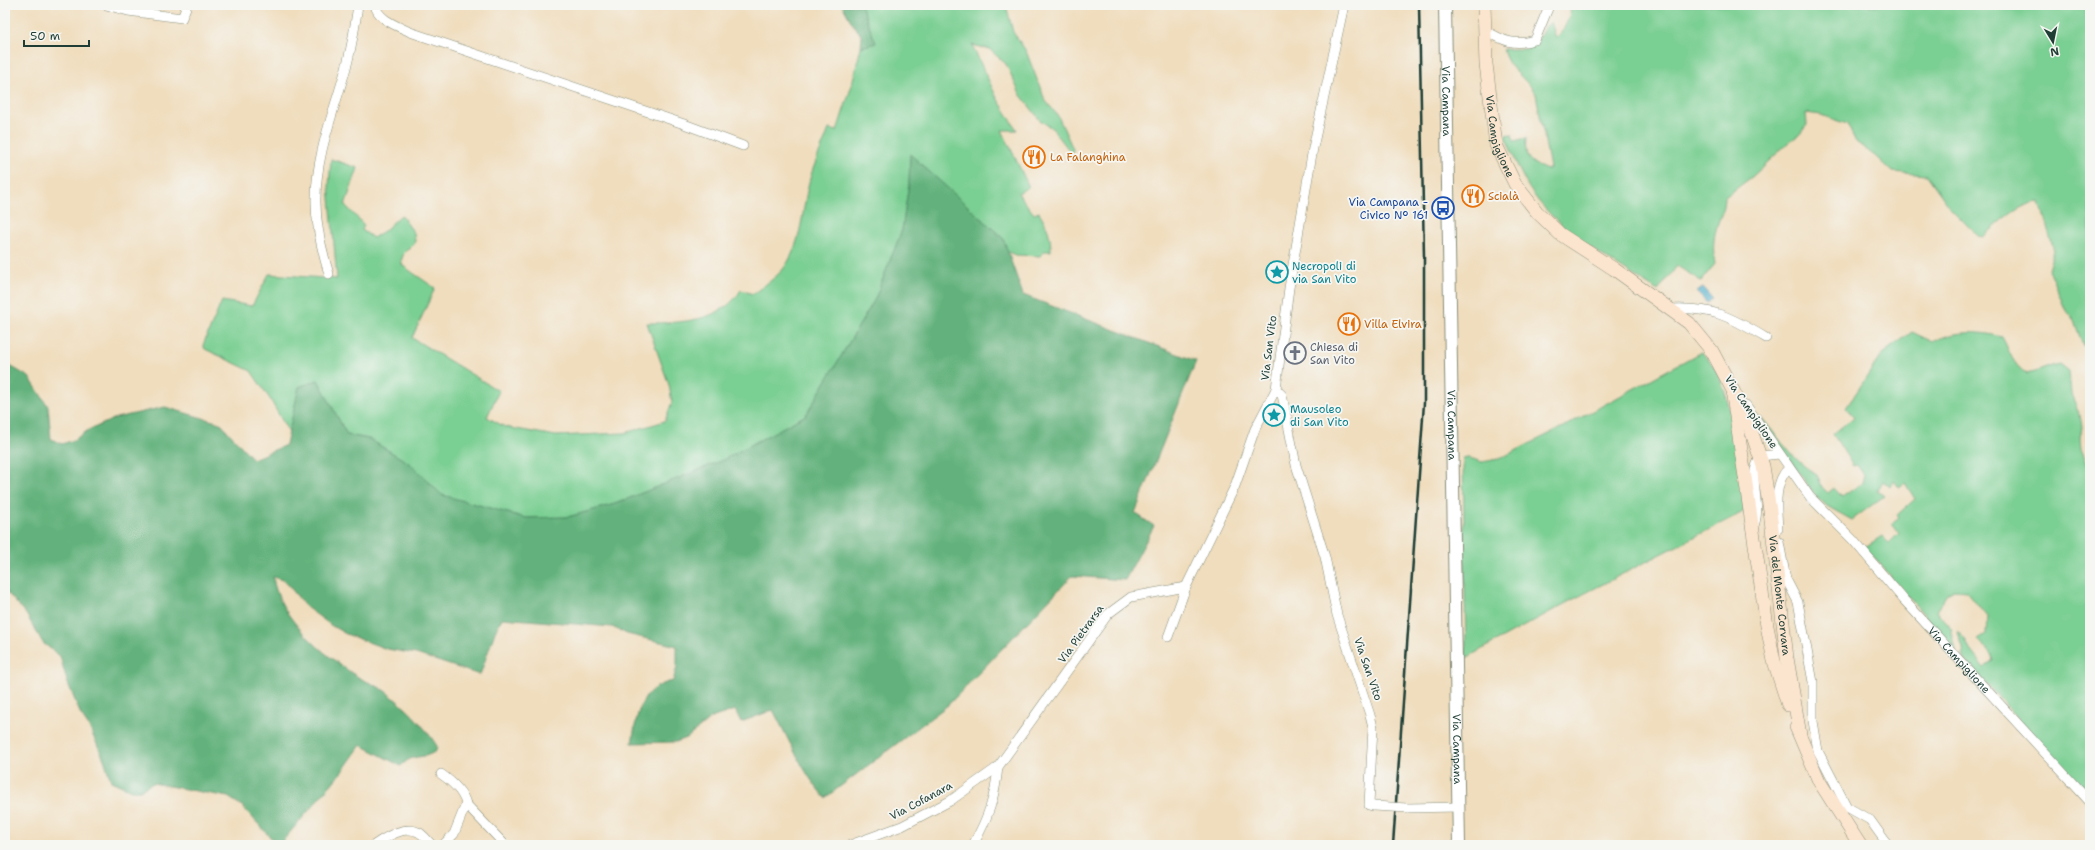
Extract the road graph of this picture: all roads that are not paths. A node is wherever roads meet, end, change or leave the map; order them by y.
1 (106, 5) edge
2 (187, 5) edge
3 (358, 5) edge
4 (375, 5) edge
5 (1344, 5) edge
6 (1445, 5) edge
7 (1484, 5) edge
8 (1549, 6) dead end
9 (1485, 30) junction
10 (743, 146) dead end
11 (329, 274) dead end
12 (1671, 309) junction
13 (1766, 338) dead end
14 (1731, 384) junction
15 (1276, 389) junction
16 (1779, 454) junction
17 (1761, 456) junction
18 (1789, 468) junction
19 (1752, 530) junction
20 (1186, 587) junction
21 (1168, 636) dead end
22 (1800, 734) junction
23 (998, 767) junction
24 (441, 774) dead end
25 (2090, 802) edge
26 (466, 804) junction
27 (1458, 807) junction
28 (374, 845) edge
29 (432, 845) edge
30 (443, 845) edge
31 (505, 845) edge
32 (850, 845) edge
33 (973, 845) edge
34 (1459, 845) edge
35 (1860, 845) edge
36 (1888, 845) edge

1 - 2 street
3 - 11 street
4 - 10 street
5 - 15 street, Via San Vito
6 - 27 street, Via Campana
7 - 9 main road, Via Campiglione
8 - 9 street
9 - 12 main road, Via Campiglione
12 - 13 street
12 - 14 main road, Via Campiglione
14 - 16 street, Via Campiglione
14 - 17 main road, Via del Monte Corvara
14 - 19 main road, Via del Monte Corvara
15 - 20 street
15 - 27 street, Via San Vito, bridge
16 - 17 street
16 - 18 street, Via Campiglione
17 - 19 street, Via del Monte Corvara
17 - 22 main road, Via del Monte Corvara
18 - 25 street, Via Campiglione
18 - 36 street
19 - 22 main road, Via del Monte Corvara
20 - 21 street
20 - 23 street, Via Pietrarsa
22 - 35 main road, Via del Monte Corvara
23 - 32 street, Via Cofanara
23 - 33 street, Via Pietrarsa
24 - 26 street
26 - 30 street
26 - 31 street
27 - 34 street, Via Campana
28 - 29 street

